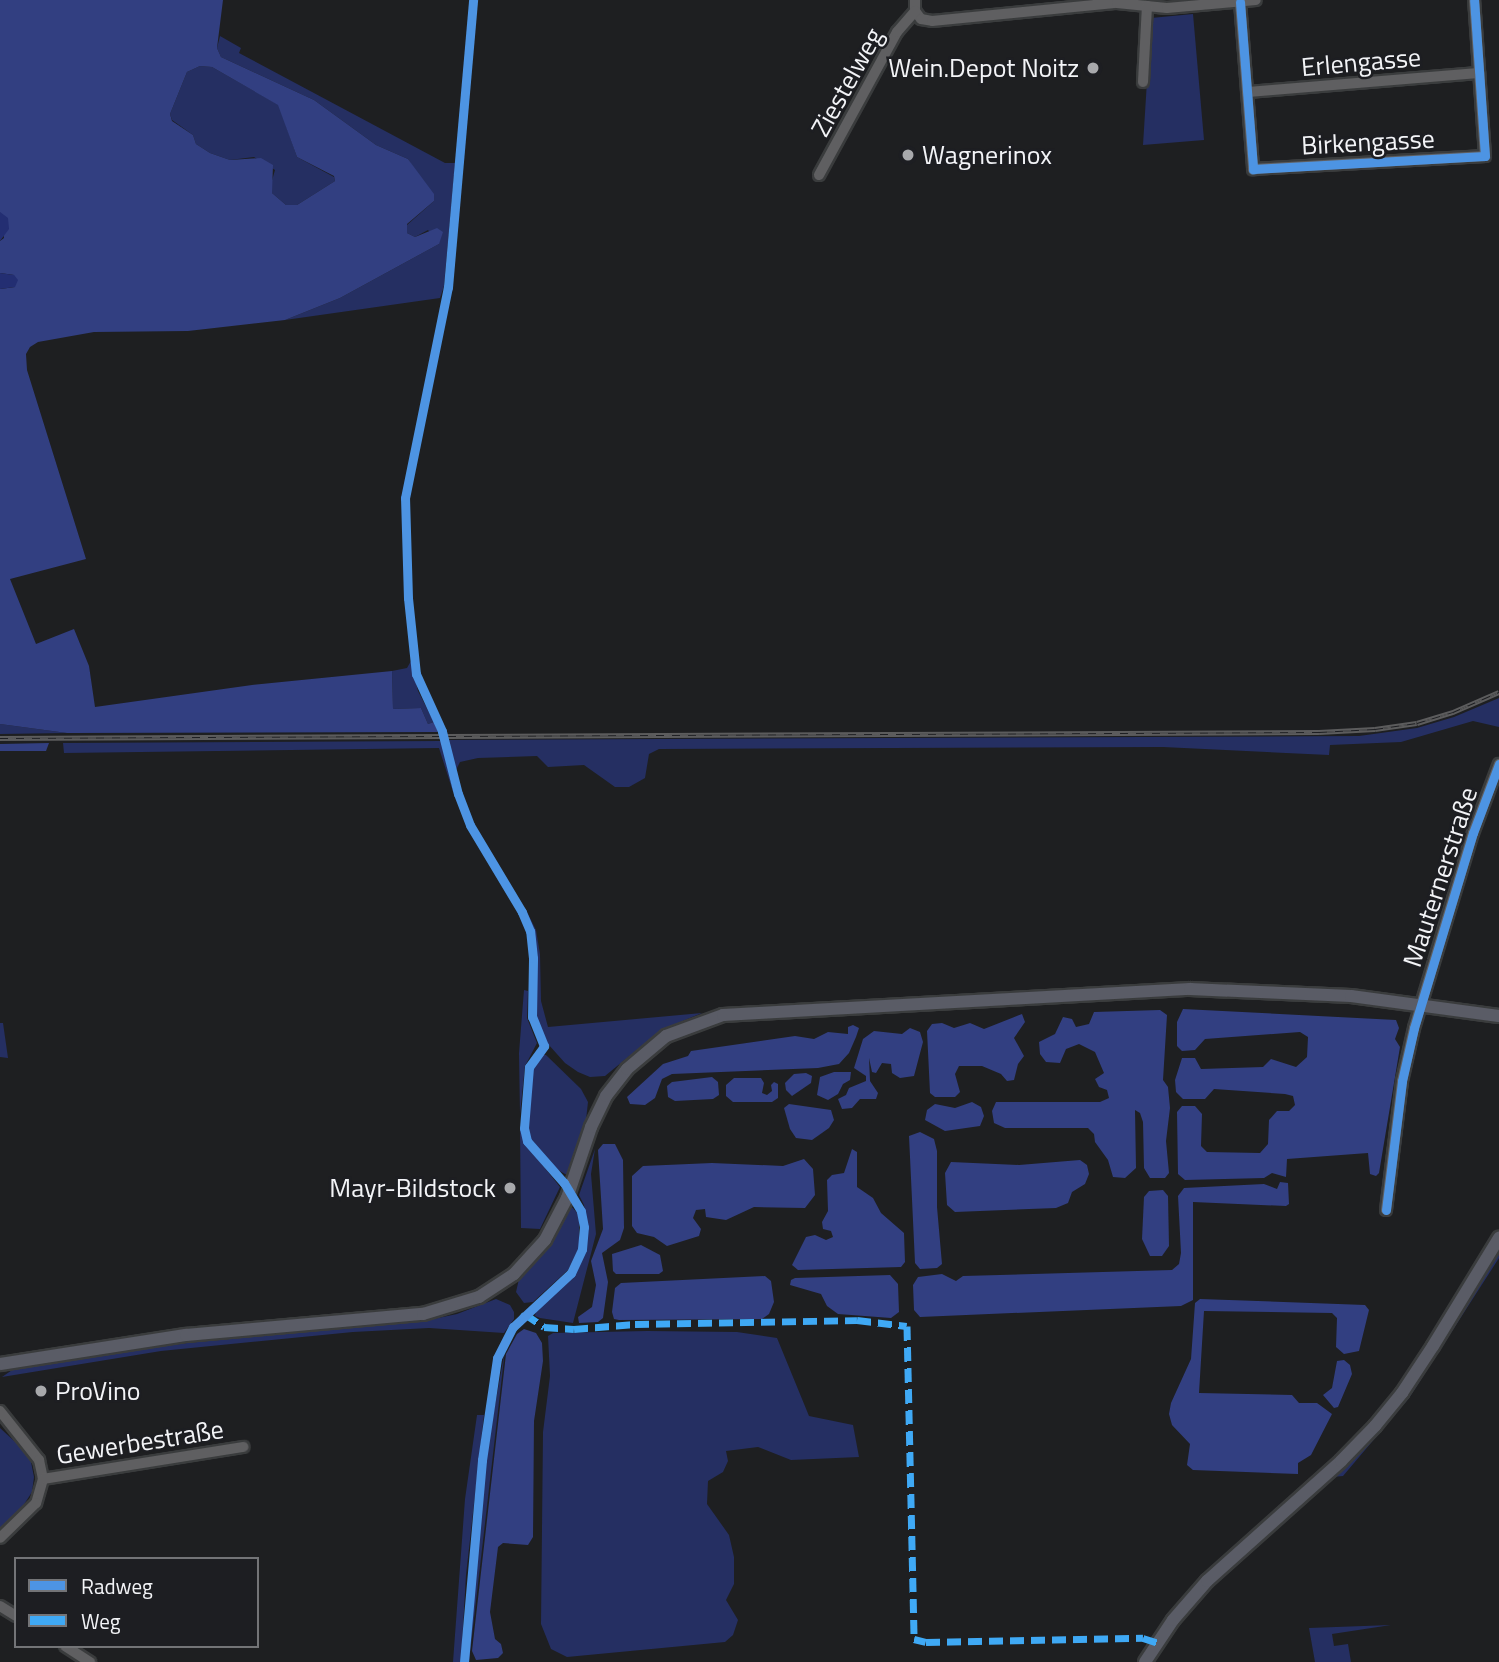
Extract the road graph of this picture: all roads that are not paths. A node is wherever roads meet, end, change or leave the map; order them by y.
1 (915, 0) edge
2 (1256, 0) edge
3 (1474, 0) edge
4 (1240, 2) junction
5 (1147, 6) junction
6 (915, 11) junction
7 (1479, 73) junction
8 (1143, 82) dead end
9 (1247, 92) junction
10 (819, 175) dead end
11 (1499, 764) edge
12 (1421, 1004) junction
13 (1499, 1016) edge
14 (1386, 1210) dead end
15 (1499, 1238) edge
16 (0, 1364) edge
17 (0, 1411) edge
18 (243, 1447) dead end
19 (43, 1479) junction
20 (0, 1538) edge
21 (68, 1648) edge
22 (90, 1662) edge
23 (1145, 1662) edge

1 - 6 street
2 - 4 street
3 - 7 street
4 - 5 street
4 - 9 street
5 - 6 street
5 - 8 street
6 - 10 street, Ziestelweg
7 - 9 street, Erlengasse
7 - 9 street, Birkengasse
11 - 12 street, Mauternerstraße
12 - 13 main road
12 - 14 street, Mauternerstraße
12 - 16 main road
15 - 23 main road
17 - 19 street
18 - 19 street, Gewerbestraße
19 - 20 street
21 - 22 street

